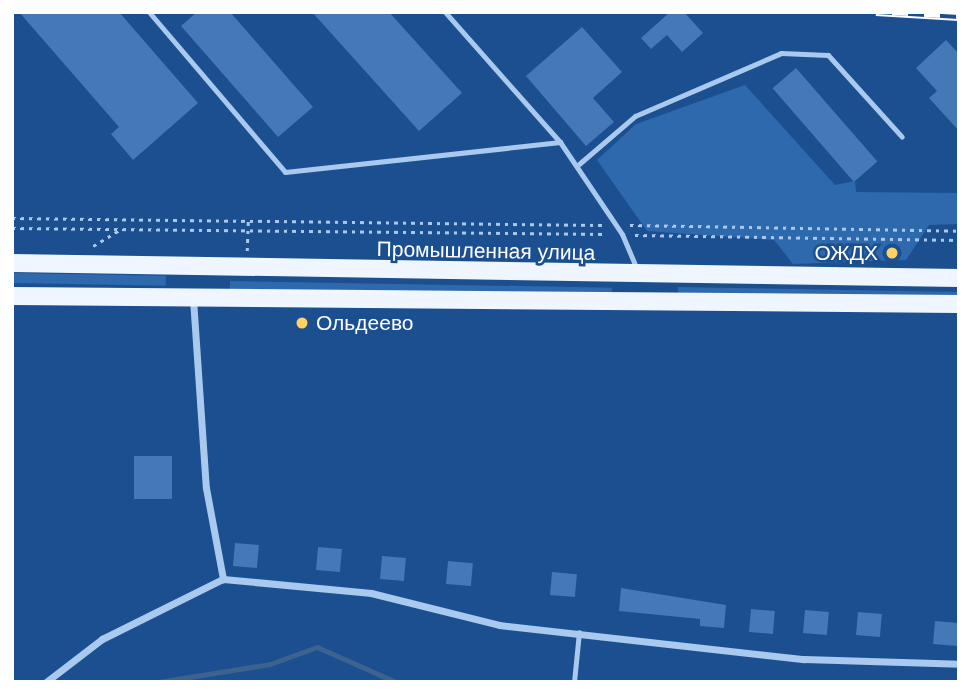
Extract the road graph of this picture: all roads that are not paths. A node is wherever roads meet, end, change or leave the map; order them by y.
1 (149, 12) edge
2 (444, 12) edge
3 (902, 137) dead end
4 (560, 142) junction
5 (579, 164) junction
6 (12, 263) edge
7 (194, 268) junction
8 (640, 276) junction
9 (959, 278) edge
10 (12, 296) edge
11 (192, 298) junction
12 (639, 304) junction
13 (959, 304) edge
14 (223, 579) junction
15 (579, 632) junction
16 (959, 664) edge
17 (46, 682) edge
18 (574, 682) edge

1 - 4 lane
2 - 4 lane
3 - 5 lane
4 - 5 lane
5 - 8 lane
6 - 7 main road, Промышленная улица
7 - 8 main road, Промышленная улица
7 - 11 main road
8 - 9 main road, Промышленная улица
8 - 12 main road
10 - 11 main road
11 - 12 main road
11 - 14 street
12 - 13 main road
14 - 15 street
14 - 17 street
15 - 16 street
15 - 18 lane

